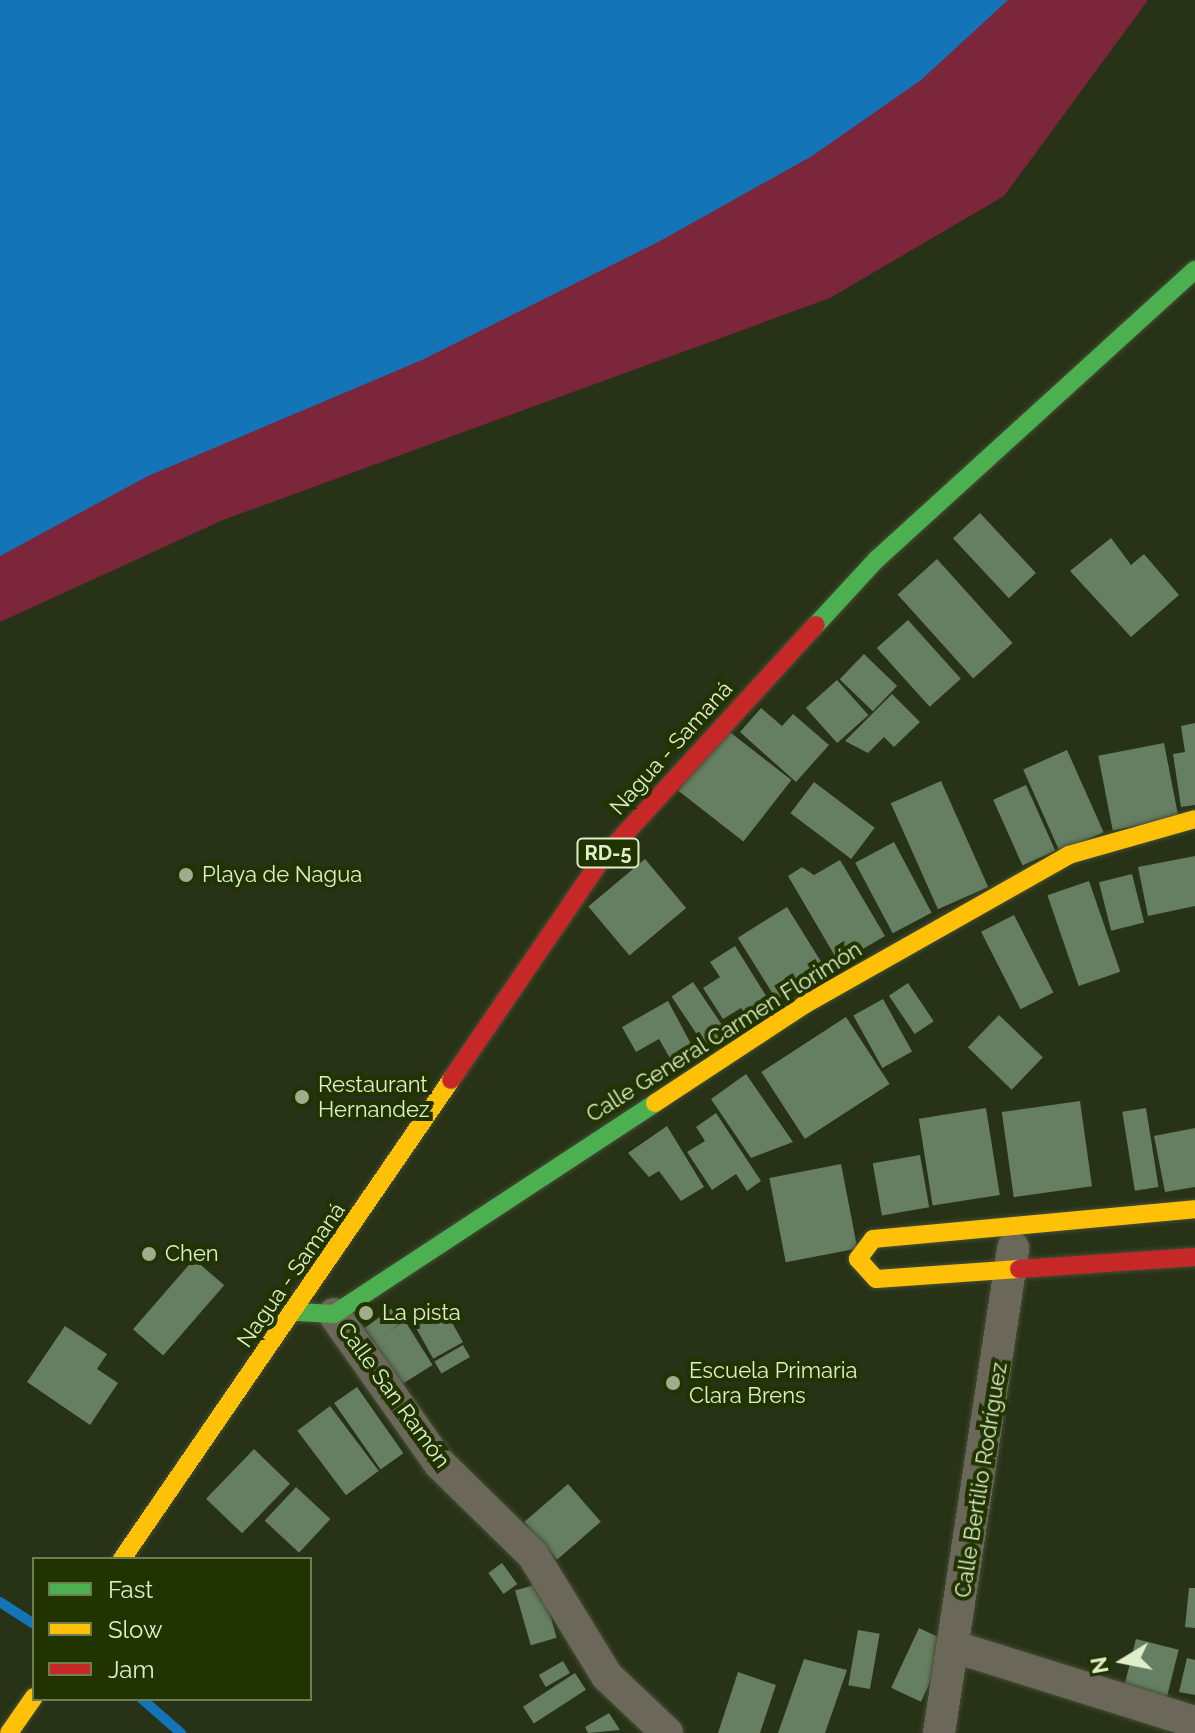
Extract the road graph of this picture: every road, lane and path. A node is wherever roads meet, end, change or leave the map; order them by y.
1 (1195, 270) edge
2 (1195, 819) edge
3 (1195, 1209) edge
4 (1013, 1225) junction
5 (1195, 1257) edge
6 (1013, 1274) junction
7 (296, 1312) junction
8 (334, 1314) junction
9 (123, 1557) edge
10 (955, 1647) junction
11 (32, 1700) edge
12 (1195, 1722) edge
13 (9, 1733) edge
14 (667, 1733) edge
15 (939, 1733) edge

1 - 7 street, Nagua - Samaná / RD-5
2 - 8 street, Calle General Carmen Florimón
3 - 4 street
4 - 6 street, Calle Bertilio Rodríguez
4 - 6 street
5 - 6 street
6 - 10 street, Calle Bertilio Rodríguez
7 - 8 street
7 - 9 street, Nagua - Samaná / RD-5
8 - 14 street, Calle San Ramón
10 - 12 street
10 - 15 street, Calle Bertilio Rodríguez
11 - 13 street

